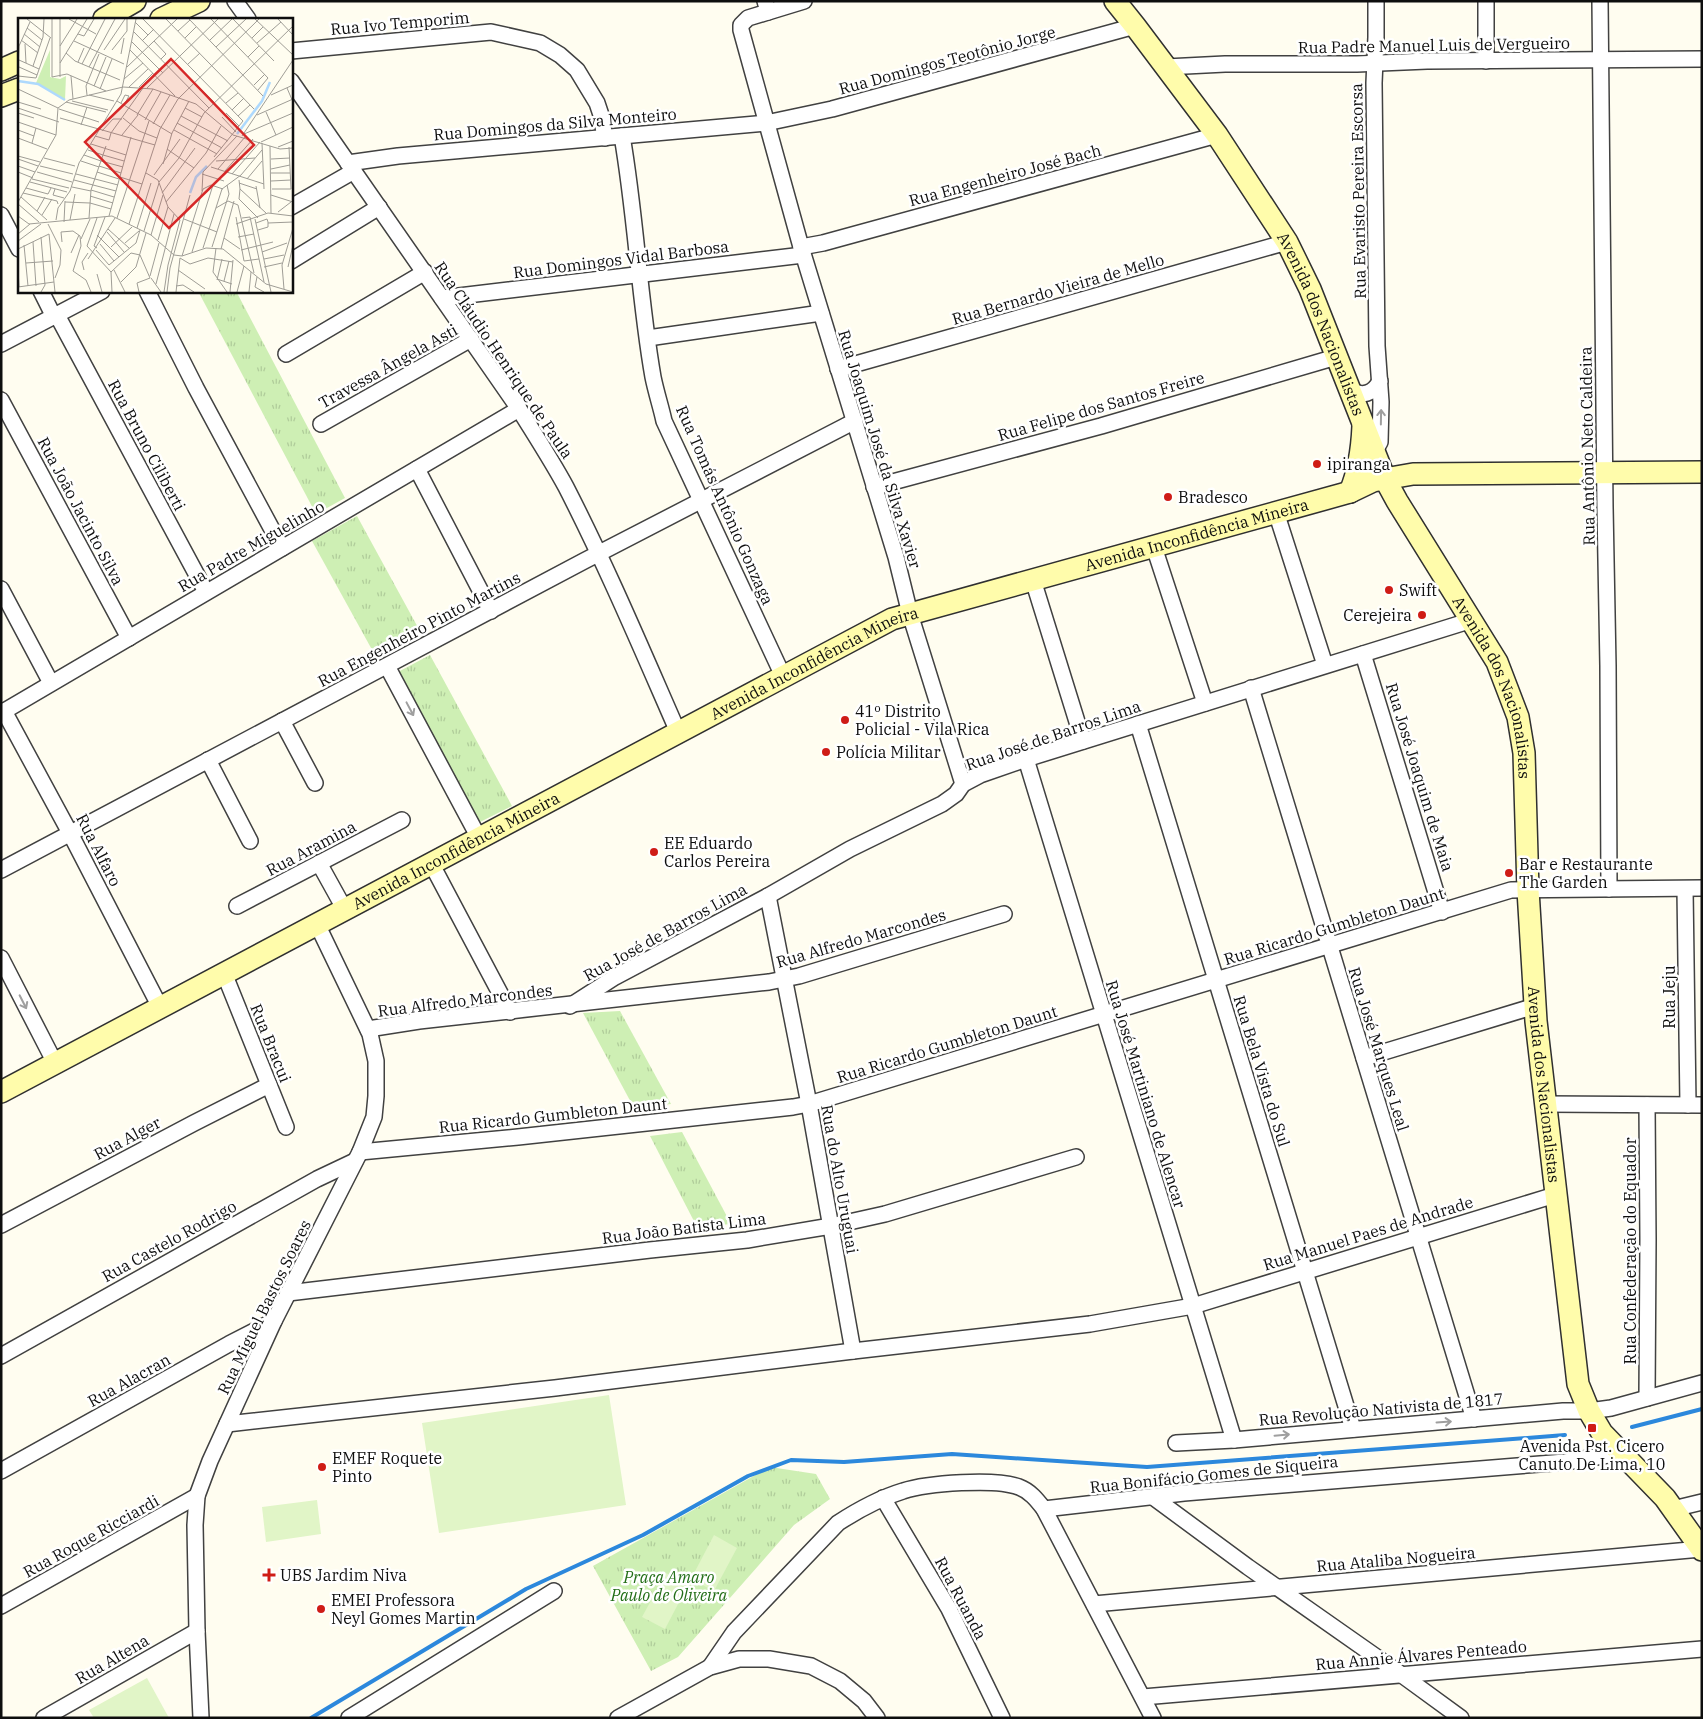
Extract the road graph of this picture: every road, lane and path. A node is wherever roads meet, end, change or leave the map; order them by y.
1 (135, 1) edge
2 (200, 1) edge
3 (235, 1) edge
4 (804, 1) edge
5 (1114, 1) edge
6 (1376, 1) edge
7 (1486, 1) edge
8 (1600, 1) edge
9 (767, 6) edge
10 (106, 18) edge
11 (164, 18) edge
12 (247, 18) edge
13 (1135, 26) junction
14 (292, 51) edge
15 (1702, 59) edge
16 (1601, 60) junction
17 (1486, 61) junction
18 (18, 62) edge
19 (1375, 64) junction
20 (1166, 66) junction
21 (1, 70) edge
22 (292, 82) edge
23 (18, 89) edge
24 (1, 96) edge
25 (766, 123) junction
26 (1218, 135) junction
27 (622, 136) junction
28 (605, 138) junction
29 (351, 167) junction
30 (292, 206) edge
31 (379, 207) junction
32 (1, 215) edge
33 (1287, 242) junction
34 (18, 247) edge
35 (802, 251) junction
36 (292, 260) edge
37 (425, 272) junction
38 (640, 275) junction
39 (42, 292) edge
40 (100, 292) edge
41 (148, 292) edge
42 (442, 298) junction
43 (821, 313) junction
44 (56, 316) junction
45 (648, 338) junction
46 (471, 339) junction
47 (1, 344) edge
48 (286, 354) dead end
49 (1336, 357) junction
50 (838, 369) junction
51 (1380, 381) junction
52 (1349, 390) junction
53 (1, 400) edge
54 (519, 409) junction
55 (855, 421) junction
56 (321, 424) dead end
57 (1363, 424) junction
58 (1375, 451) junction
59 (417, 469) junction
60 (1702, 472) edge
61 (1605, 473) junction
62 (1385, 479) junction
63 (874, 487) junction
64 (1350, 492) junction
65 (701, 500) junction
66 (1276, 512) junction
67 (1154, 547) junction
68 (282, 548) junction
69 (598, 554) junction
70 (1033, 580) junction
71 (1, 589) edge
72 (206, 592) junction
73 (491, 610) junction
74 (910, 614) junction
75 (1472, 620) junction
76 (129, 638) junction
77 (1363, 654) junction
78 (1325, 665) junction
79 (388, 666) junction
80 (783, 676) junction
81 (51, 683) junction
82 (1251, 688) junction
83 (1205, 703) junction
84 (3, 712) edge
85 (282, 722) junction
86 (1138, 724) junction
87 (678, 732) junction
88 (1083, 741) junction
89 (1026, 759) junction
90 (208, 760) junction
91 (315, 783) dead end
92 (964, 784) junction
93 (402, 820) dead end
94 (70, 833) junction
95 (478, 838) junction
96 (250, 841) dead end
97 (319, 863) junction
98 (431, 863) junction
99 (1, 870) edge
100 (1702, 888) edge
101 (1609, 889) junction
102 (1685, 889) junction
103 (1528, 890) junction
104 (768, 896) junction
105 (237, 906) dead end
106 (345, 910) junction
107 (1442, 912) junction
108 (1004, 914) dead end
109 (317, 924) junction
110 (1329, 946) junction
111 (1, 958) edge
112 (224, 973) junction
113 (785, 979) junction
114 (1216, 980) junction
115 (570, 1006) junction
116 (1536, 1006) junction
117 (160, 1007) junction
118 (510, 1012) junction
119 (1104, 1014) junction
120 (368, 1029) junction
121 (1364, 1058) junction
122 (55, 1063) junction
123 (269, 1085) junction
124 (1, 1092) edge
125 (809, 1104) junction
126 (1545, 1104) junction
127 (1647, 1105) junction
128 (1695, 1105) edge
129 (286, 1126) dead end
130 (358, 1157) junction
131 (1076, 1157) dead end
132 (1555, 1195) junction
133 (1, 1225) edge
134 (831, 1226) junction
135 (1418, 1236) junction
136 (1305, 1271) junction
137 (288, 1293) junction
138 (1193, 1306) junction
139 (274, 1321) junction
140 (853, 1350) junction
141 (1, 1356) edge
142 (1702, 1383) edge
143 (1647, 1398) junction
144 (1589, 1411) junction
145 (1474, 1419) junction
146 (227, 1424) junction
147 (1353, 1429) junction
148 (1234, 1440) junction
149 (1176, 1443) dead end
150 (1621, 1453) junction
151 (1, 1471) edge
152 (197, 1496) junction
153 (1152, 1497) junction
154 (884, 1498) junction
155 (1702, 1502) edge
156 (1673, 1508) junction
157 (1044, 1509) junction
158 (1701, 1550) edge
159 (1277, 1587) junction
160 (554, 1591) dead end
161 (1094, 1604) junction
162 (1, 1606) edge
163 (197, 1630) junction
164 (1702, 1649) edge
165 (710, 1667) junction
166 (1402, 1675) junction
167 (1143, 1697) junction
168 (201, 1712) edge
169 (44, 1718) edge
170 (212, 1718) edge
171 (349, 1718) edge
172 (618, 1718) edge
173 (877, 1718) edge
174 (1002, 1718) edge
175 (1154, 1718) edge
176 (1461, 1718) edge

1 - 10 main road
2 - 11 main road
3 - 12 street
4 - 9 street
5 - 13 main road, Avenida dos Nacionalistas
6 - 19 street, Rua Evaristo Pereira Escorsa
7 - 17 street
8 - 16 street, Rua Antônio Neto Caldeira
9 - 25 street, Rua Joaquim José da Silva Xavier
13 - 20 main road, Avenida dos Nacionalistas
13 - 25 street, Rua Domingos Teotônio Jorge
14 - 28 street, Rua Ivo Temporim
15 - 16 street, Rua Padre Manuel Luis de Vergueiro
16 - 17 street, Rua Padre Manuel Luis de Vergueiro
16 - 61 street, Rua Antônio Neto Caldeira
17 - 19 street, Rua Padre Manuel Luis de Vergueiro
18 - 21 main road
19 - 20 street, Rua Padre Manuel Luis de Vergueiro
19 - 51 street, Rua Evaristo Pereira Escorsa
20 - 26 main road, Avenida dos Nacionalistas
22 - 29 street, Rua Cláudio Henrique de Paula
23 - 24 main road
25 - 27 street, Rua Domingos da Silva Monteiro
25 - 35 street, Rua Joaquim José da Silva Xavier
26 - 33 main road, Avenida dos Nacionalistas
26 - 35 street, Rua Engenheiro José Bach
27 - 28 street, Rua Domingos da Silva Monteiro
27 - 38 street, Rua Tomás Antônio Gonzaga
28 - 29 street, Rua Domingos da Silva Monteiro
29 - 30 street
29 - 31 street, Rua Cláudio Henrique de Paula
31 - 36 street
31 - 37 street, Rua Cláudio Henrique de Paula
32 - 34 street
33 - 49 main road, Avenida dos Nacionalistas
33 - 50 street, Rua Bernardo Vieira de Mello
35 - 38 street, Rua Domingos Vidal Barbosa
35 - 43 street, Rua Joaquim José da Silva Xavier
37 - 42 street, Rua Cláudio Henrique de Paula
37 - 48 street
38 - 42 street, Rua Domingos Vidal Barbosa
38 - 45 street, Rua Tomás Antônio Gonzaga
39 - 44 street, Rua Bruno Ciliberti
40 - 44 street
41 - 68 street
42 - 46 street, Rua Cláudio Henrique de Paula
43 - 45 street
43 - 50 street, Rua Joaquim José da Silva Xavier
44 - 47 street
44 - 72 street, Rua Bruno Ciliberti
45 - 65 street, Rua Tomás Antônio Gonzaga
46 - 54 street, Rua Cláudio Henrique de Paula
46 - 56 street, Travessa Ângela Asti
49 - 52 main road, Avenida dos Nacionalistas
49 - 63 street, Rua Felipe dos Santos Freire
50 - 55 street, Rua Joaquim José da Silva Xavier
51 - 52 street
58 -> 51 street, Rua Evaristo Pereira Escorsa
52 - 57 main road, Avenida dos Nacionalistas
53 - 76 street, Rua João Jacinto Silva
54 - 59 street, Rua Padre Miguelinho
54 - 69 street, Rua Cláudio Henrique de Paula
55 - 63 street, Rua Joaquim José da Silva Xavier
55 - 65 street, Rua Engenheiro Pinto Martins
57 - 58 main road, Avenida dos Nacionalistas
57 - 64 main road
58 - 62 main road, Avenida dos Nacionalistas
59 - 68 street, Rua Padre Miguelinho
59 - 73 street
60 - 61 main road, Avenida Inconfidência Mineira
61 - 62 main road, Avenida Inconfidência Mineira
61 - 101 street, Rua Antônio Neto Caldeira
62 - 64 main road, Avenida Inconfidência Mineira
62 - 75 main road, Avenida dos Nacionalistas
63 - 74 street, Rua Joaquim José da Silva Xavier
64 - 66 main road, Avenida Inconfidência Mineira
65 - 69 street, Rua Engenheiro Pinto Martins
65 - 80 street, Rua Tomás Antônio Gonzaga
66 - 67 main road, Avenida Inconfidência Mineira
66 - 78 street
67 - 70 main road, Avenida Inconfidência Mineira
67 - 83 street
68 - 72 street, Rua Padre Miguelinho
69 - 73 street, Rua Engenheiro Pinto Martins
69 - 87 street, Rua Cláudio Henrique de Paula
70 - 74 main road, Avenida Inconfidência Mineira
70 - 88 street
71 - 81 street
72 - 76 street, Rua Padre Miguelinho
73 - 79 street, Rua Engenheiro Pinto Martins
74 - 80 main road, Avenida Inconfidência Mineira
74 - 92 street, Rua Joaquim José da Silva Xavier
75 - 77 street, Rua José de Barros Lima
75 - 103 main road, Avenida dos Nacionalistas
76 - 81 street, Rua Padre Miguelinho
77 - 78 street, Rua José de Barros Lima
77 - 107 street, Rua José Joaquim de Maia
78 - 82 street, Rua José de Barros Lima
79 - 85 street, Rua Engenheiro Pinto Martins
79 -> 95 street
80 - 87 main road, Avenida Inconfidência Mineira
81 - 84 street, Rua Padre Miguelinho
82 - 83 street, Rua José de Barros Lima
82 - 110 street, Rua José Marques Leal
83 - 86 street, Rua José de Barros Lima
84 - 94 street, Rua Alfaro
85 - 90 street, Rua Engenheiro Pinto Martins
85 - 91 street
86 - 88 street, Rua José de Barros Lima
86 - 114 street, Rua Bela Vista do Sul
87 - 95 main road, Avenida Inconfidência Mineira
88 - 89 street, Rua José de Barros Lima
89 - 92 street, Rua José de Barros Lima
89 - 119 street, Rua José Martiniano de Alencar
90 - 94 street, Rua Engenheiro Pinto Martins
90 - 96 street
92 - 104 street, Rua José de Barros Lima
93 - 97 street, Rua Aramina
94 - 99 street, Rua Engenheiro Pinto Martins
94 - 117 street, Rua Alfaro
95 - 98 main road, Avenida Inconfidência Mineira
97 - 105 street, Rua Aramina
97 - 106 street
98 - 106 main road, Avenida Inconfidência Mineira
98 - 118 street
100 - 102 street, Rua Ricardo Gumbleton Daunt
101 - 102 street, Rua Ricardo Gumbleton Daunt
101 - 103 street, Rua Ricardo Gumbleton Daunt
102 - 128 street, Rua Jeju
103 - 107 street, Rua Ricardo Gumbleton Daunt
103 - 116 main road, Avenida dos Nacionalistas
104 - 113 street, Rua do Alto Uruguai
104 - 115 street, Rua José de Barros Lima
106 - 109 main road, Avenida Inconfidência Mineira
107 - 110 street, Rua Ricardo Gumbleton Daunt
108 - 113 street, Rua Alfredo Marcondes
109 - 112 main road, Avenida Inconfidência Mineira
109 - 120 street, Rua Miguel Bastos Soares
110 - 114 street, Rua Ricardo Gumbleton Daunt
110 - 121 street, Rua José Marques Leal
111 -> 122 street
112 - 117 main road, Avenida Inconfidência Mineira
112 - 123 street, Rua Bracui
113 - 115 street, Rua Alfredo Marcondes
113 - 125 street, Rua do Alto Uruguai
114 - 119 street, Rua Ricardo Gumbleton Daunt
114 - 136 street, Rua Bela Vista do Sul
115 - 118 street, Rua Alfredo Marcondes
116 - 121 street
116 - 126 main road, Avenida dos Nacionalistas
117 - 122 main road, Avenida Inconfidência Mineira
118 - 120 street, Rua Alfredo Marcondes
119 - 125 street, Rua Ricardo Gumbleton Daunt
119 - 138 street, Rua José Martiniano de Alencar
120 - 130 street, Rua Miguel Bastos Soares
121 - 135 street, Rua José Marques Leal
122 - 124 main road, Avenida Inconfidência Mineira
123 - 129 street, Rua Bracui
123 - 133 street, Rua Alger
125 - 130 street, Rua Ricardo Gumbleton Daunt
125 - 134 street, Rua do Alto Uruguai
126 - 127 street
126 - 132 main road, Avenida dos Nacionalistas
127 - 128 street
127 - 143 street, Rua Confederação do Equador
130 - 137 street, Rua Miguel Bastos Soares
130 - 141 street, Rua Castelo Rodrigo
131 - 134 street, Rua João Batista Lima
132 - 135 street, Rua Manuel Paes de Andrade
132 - 144 main road, Avenida dos Nacionalistas
134 - 137 street, Rua João Batista Lima
134 - 140 street, Rua do Alto Uruguai
135 - 136 street, Rua Manuel Paes de Andrade
135 - 145 street, Rua José Marques Leal
136 - 138 street, Rua Manuel Paes de Andrade
136 - 147 street, Rua Bela Vista do Sul
137 - 139 street, Rua Miguel Bastos Soares
138 - 140 street, Rua Manuel Paes de Andrade
138 - 148 street, Rua José Martiniano de Alencar
139 - 146 street, Rua Miguel Bastos Soares
139 - 151 street, Rua Alacran
140 - 146 street, Rua Manuel Paes de Andrade
142 - 143 street, Rua Revolução Nativista de 1817
143 - 144 street, Rua Revolução Nativista de 1817
144 - 145 street, Rua Revolução Nativista de 1817
144 - 150 main road, Avenida dos Nacionalistas
147 -> 145 street, Rua Revolução Nativista de 1817
146 - 152 street, Rua Miguel Bastos Soares
148 -> 147 street, Rua Revolução Nativista de 1817
148 - 149 street, Rua Revolução Nativista de 1817
150 - 153 street, Rua Bonifácio Gomes de Siqueira
150 - 156 main road, Avenida dos Nacionalistas
152 - 162 street, Rua Roque Ricciardi
152 - 163 street, Rua Miguel Bastos Soares
153 - 157 street, Rua Bonifácio Gomes de Siqueira
153 - 159 street
154 - 157 street
154 - 165 street
154 - 174 street, Rua Ruanda
155 - 156 street
156 - 158 main road, Avenida dos Nacionalistas
157 - 161 street
158 - 159 street, Rua Ataliba Nogueira
159 - 161 street, Rua Ataliba Nogueira
159 - 166 street
160 - 171 street
161 - 167 street
163 - 168 street, Rua Miguel Bastos Soares
163 - 169 street, Rua Altena
164 - 166 street, Rua Annie Álvares Penteado
165 - 172 street
165 - 173 street
166 - 167 street, Rua Annie Álvares Penteado
166 - 176 street
167 - 175 street
168 - 170 street, Rua Miguel Bastos Soares

